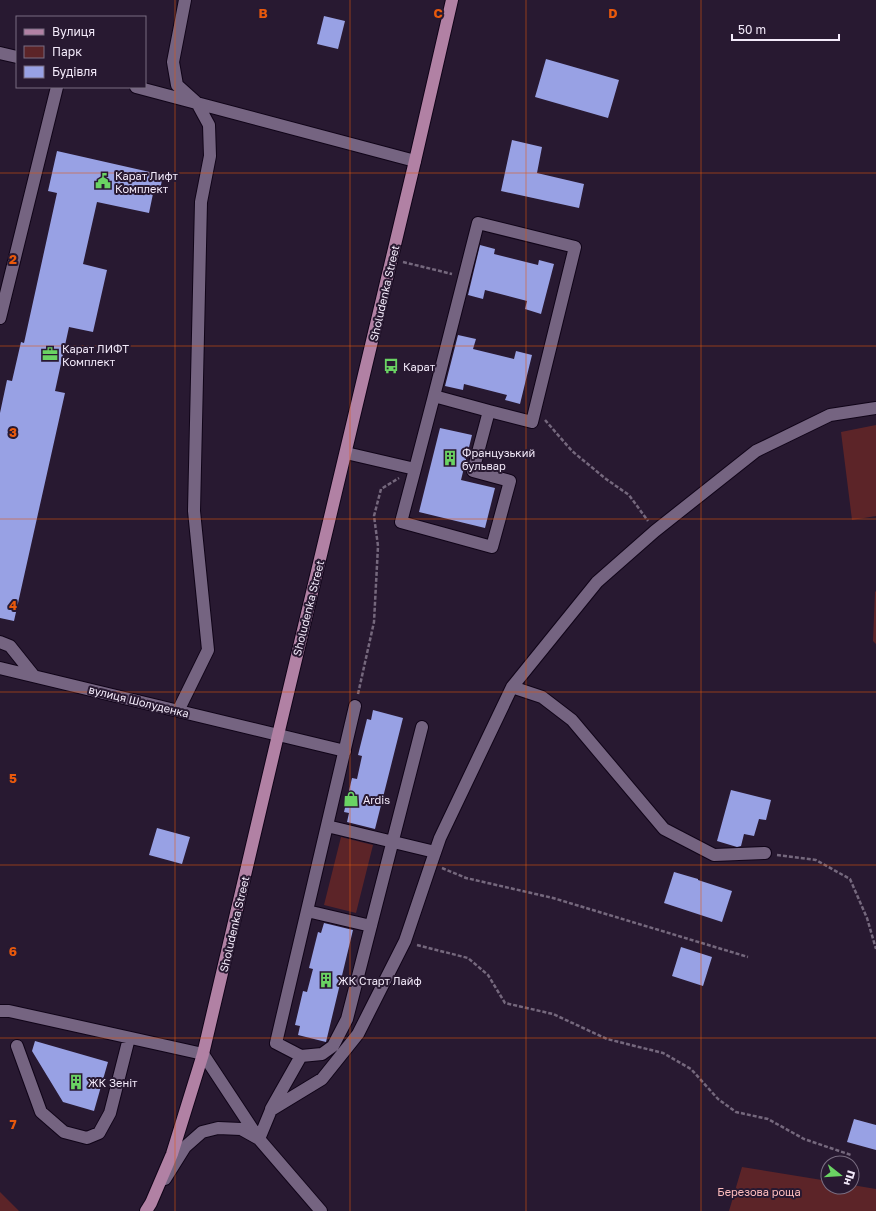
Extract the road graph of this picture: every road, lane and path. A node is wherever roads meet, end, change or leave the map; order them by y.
1 (185, 0) edge
2 (452, 0) edge
3 (0, 53) edge
4 (16, 57) edge
5 (57, 88) edge
6 (140, 88) edge
7 (197, 103) junction
8 (415, 162) junction
9 (392, 259) junction
10 (464, 277) junction
11 (0, 318) edge
12 (434, 396) junction
13 (876, 408) edge
14 (536, 409) junction
15 (489, 411) junction
16 (346, 453) junction
17 (415, 469) junction
18 (655, 531) junction
19 (0, 642) edge
20 (0, 668) edge
21 (34, 676) junction
22 (512, 688) junction
23 (355, 706) joint
24 (178, 711) junction
25 (422, 727) dead end
26 (278, 735) junction
27 (345, 751) junction
28 (327, 826) junction
29 (393, 841) junction
30 (435, 852) junction
31 (765, 854) joint
32 (431, 864) junction
33 (307, 911) junction
34 (371, 926) junction
35 (405, 941) junction
36 (876, 949) edge
37 (748, 957) dead end
38 (0, 1011) edge
39 (129, 1038) junction
40 (17, 1046) dead end
41 (203, 1054) junction
42 (300, 1056) junction
43 (270, 1110) junction
44 (259, 1139) junction
45 (851, 1155) dead end
46 (148, 1207) edge
47 (321, 1211) edge

1 - 7 street
2 - 8 main road, Sholudenka Street
3 - 4 street
5 - 11 street
6 - 7 street
7 - 8 street
7 - 24 street
8 - 9 main road, Sholudenka Street
9 - 10 path
9 - 16 main road, Sholudenka Street
10 - 12 street
10 - 14 street
12 - 15 street
12 - 17 street
13 - 18 street
14 - 15 street
14 - 18 path
15 - 17 street
16 - 17 street
16 - 26 main road, Sholudenka Street
17 - 23 path
18 - 22 street
19 - 21 street
20 - 21 street, вулиця Шолуденка
21 - 24 street, вулиця Шолуденка
22 - 30 street
22 - 31 street
23 - 27 street
24 - 26 street, вулиця Шолуденка
25 - 29 street
26 - 27 street, вулиця Шолуденка
26 - 41 main road, Sholudenka Street
27 - 28 street
28 - 29 street
28 - 33 street
29 - 30 street
29 - 34 street
30 - 32 street
31 - 36 path
32 - 35 street
32 - 37 path
33 - 34 street
33 - 42 street
34 - 42 street
35 - 43 street
35 - 45 path
38 - 39 street
39 - 40 street
39 - 41 street
41 - 44 street
41 - 46 main road, Sholudenka Street
42 - 43 street
43 - 44 street
44 - 46 street
44 - 47 street

